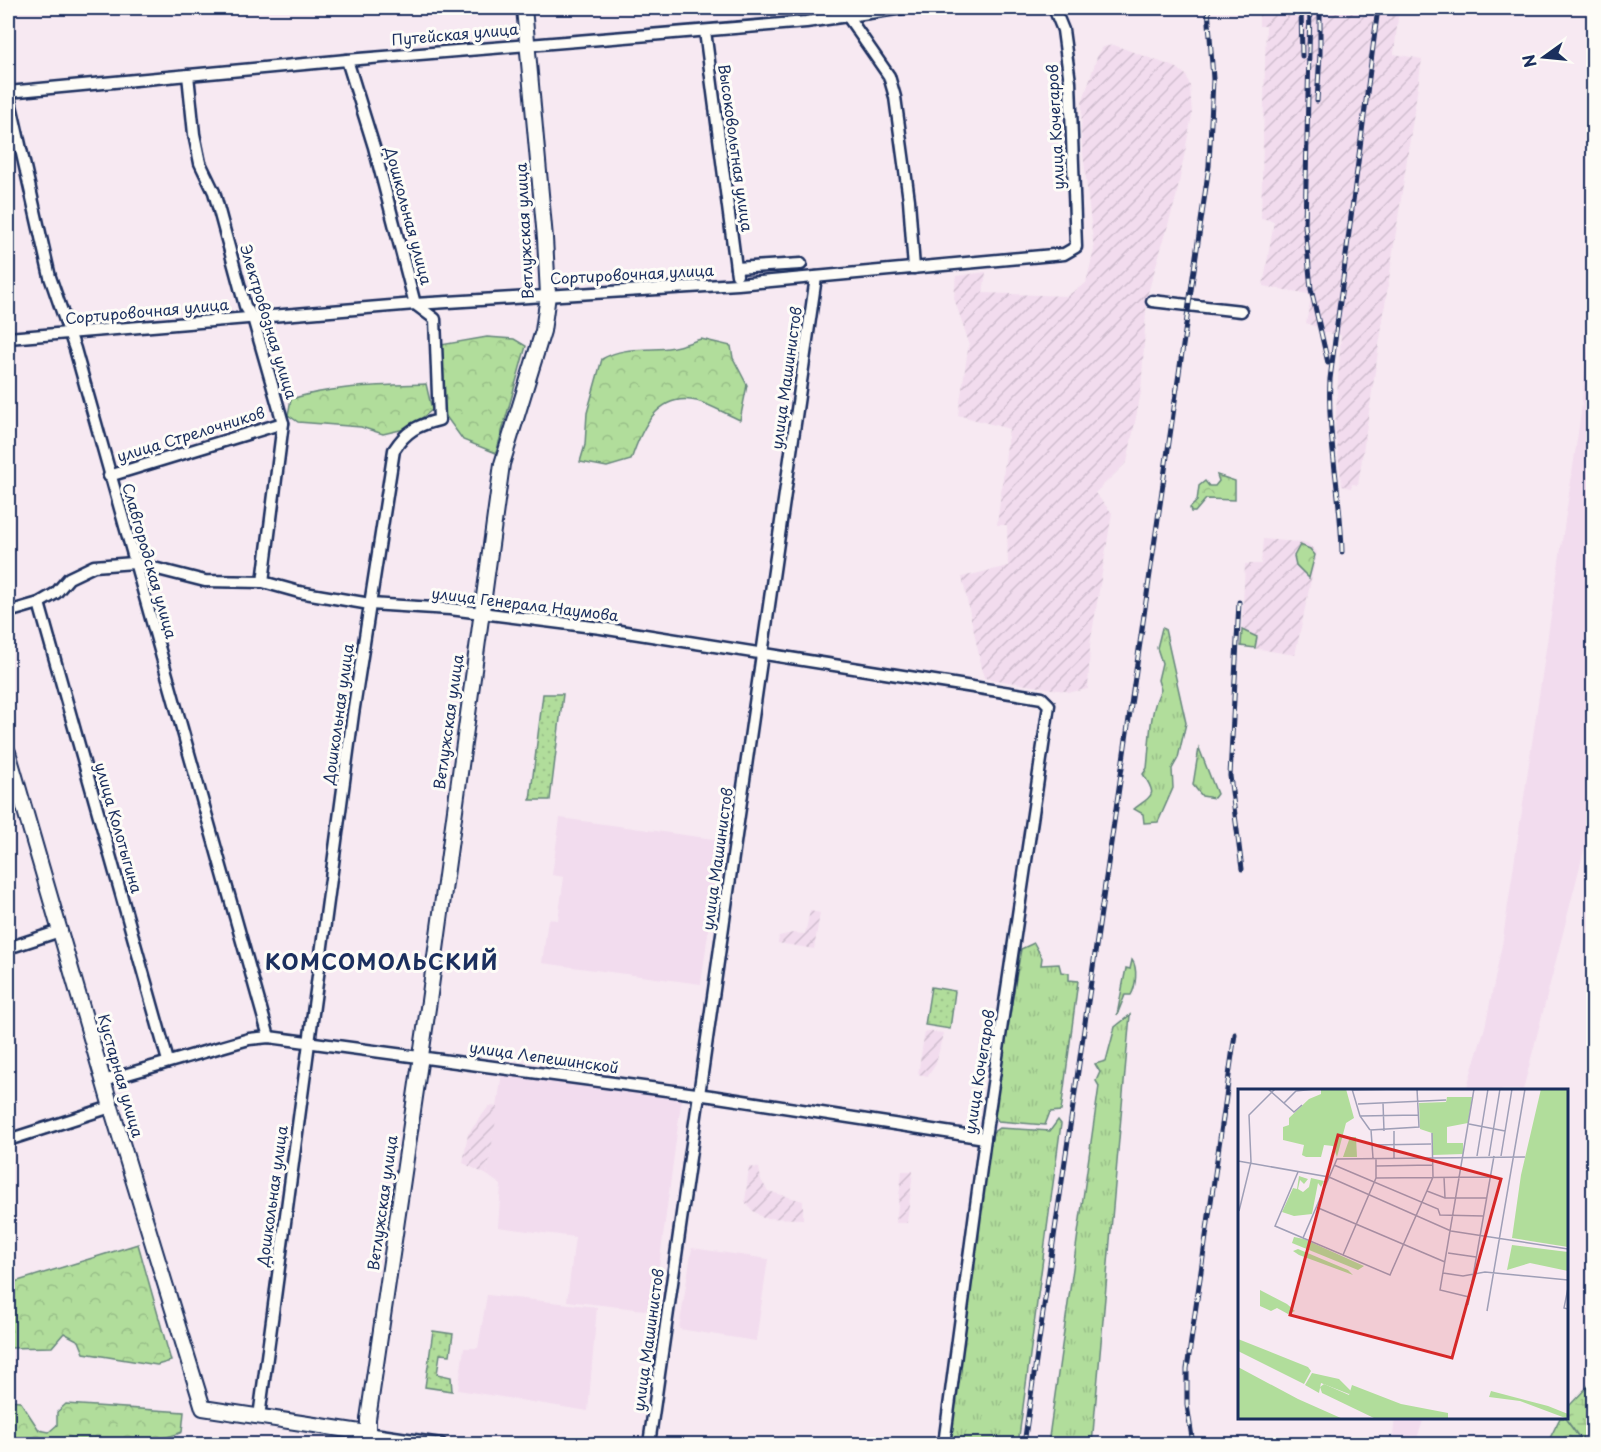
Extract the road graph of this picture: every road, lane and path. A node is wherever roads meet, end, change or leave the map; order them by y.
1 (524, 8) edge
2 (904, 8) edge
3 (1054, 8) edge
4 (844, 12) edge
5 (705, 31) junction
6 (527, 44) junction
7 (347, 60) junction
8 (188, 75) junction
9 (8, 92) edge
10 (1076, 247) joint
11 (801, 264) dead end
12 (736, 268) junction
13 (914, 268) junction
14 (816, 277) junction
15 (738, 284) junction
16 (548, 295) junction
17 (1152, 301) dead end
18 (416, 304) junction
19 (1241, 311) dead end
20 (253, 318) junction
21 (70, 335) junction
22 (8, 338) edge
23 (283, 423) junction
24 (109, 476) junction
25 (134, 563) junction
26 (263, 582) junction
27 (39, 603) junction
28 (370, 604) junction
29 (8, 612) edge
30 (480, 613) junction
31 (761, 653) junction
32 (1049, 705) joint
33 (8, 752) edge
34 (60, 931) junction
35 (8, 948) edge
36 (269, 1037) junction
37 (310, 1042) junction
38 (421, 1057) junction
39 (168, 1061) junction
40 (103, 1081) junction
41 (699, 1094) junction
42 (111, 1107) junction
43 (8, 1138) edge
44 (985, 1138) junction
45 (259, 1417) junction
46 (368, 1439) edge
47 (441, 1444) edge
48 (649, 1444) edge
49 (944, 1444) edge

1 - 6 main road, Ветлужская улица
2 - 4 street, Путейская улица
3 - 10 street, улица Кочегаров
4 - 5 street, Путейская улица
4 - 13 street
5 - 6 street, Путейская улица
5 - 12 street, Высоковольтная улица
6 - 7 street, Путейская улица
6 - 16 main road, Ветлужская улица
7 - 8 street, Путейская улица
7 - 18 street, Дошкольная улица
8 - 9 street, Путейская улица
8 - 20 street, Электровозная улица
9 - 21 street, Славгородская улица
10 - 13 street, Сортировочная улица
11 - 12 street
12 - 15 street, Высоковольтная улица
13 - 14 street, Сортировочная улица
14 - 15 street, Сортировочная улица
14 - 31 street, улица Машинистов
15 - 16 street, Сортировочная улица
16 - 18 street, Сортировочная улица
16 - 30 main road, Ветлужская улица
17 - 19 street
18 - 20 street, Сортировочная улица
18 - 28 street, Дошкольная улица
20 - 21 street, Сортировочная улица
20 - 23 street, Электровозная улица
21 - 22 street, Сортировочная улица
21 - 24 street, Славгородская улица
23 - 24 street, улица Стрелочников
23 - 26 street, Электровозная улица
24 - 25 street, Славгородская улица
25 - 26 street, улица Генерала Наумова
25 - 27 street, улица Генерала Наумова
25 - 36 street, Славгородская улица
26 - 28 street, улица Генерала Наумова
27 - 29 street, улица Генерала Наумова
27 - 39 street, улица Колотыгина
28 - 30 street, улица Генерала Наумова
28 - 37 street, Дошкольная улица
30 - 31 street, улица Генерала Наумова
30 - 38 main road, Ветлужская улица
31 - 32 street, улица Генерала Наумова
31 - 41 street, улица Машинистов
32 - 44 street, улица Кочегаров
33 - 34 main road, Кустарная улица
34 - 35 street
34 - 40 main road, Кустарная улица
36 - 37 street, улица Лепешинской
36 - 39 street, улица Лепешинской
37 - 38 street, улица Лепешинской
37 - 45 street, Дошкольная улица
38 - 41 street, улица Лепешинской
38 - 46 main road, Ветлужская улица
39 - 40 street, улица Лепешинской
40 - 42 main road, Кустарная улица
41 - 44 street, улица Лепешинской
41 - 48 street, улица Машинистов
42 - 43 street
42 - 45 main road, Кустарная улица
44 - 49 street, улица Кочегаров
45 - 46 main road
46 - 47 street

